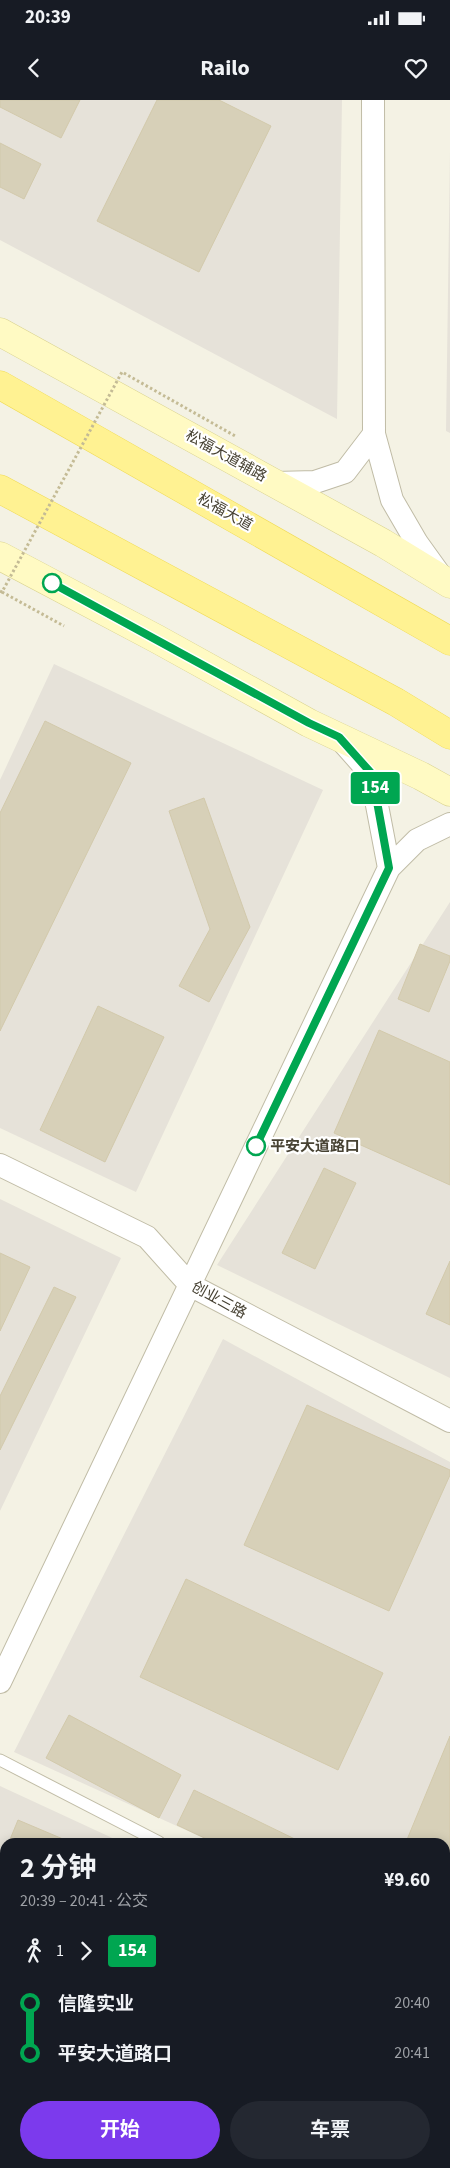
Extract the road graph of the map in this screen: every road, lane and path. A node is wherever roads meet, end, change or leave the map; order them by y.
1 (374, 100) edge
2 (0, 332) edge
3 (0, 385) edge
4 (374, 434) junction
5 (237, 438) dead end
6 (274, 484) junction
7 (0, 489) edge
8 (0, 556) edge
9 (448, 583) edge
10 (1, 591) edge
11 (64, 626) dead end
12 (450, 641) edge
13 (450, 735) edge
14 (339, 737) junction
15 (450, 792) edge
16 (450, 824) edge
17 (389, 868) junction
18 (0, 1165) edge
19 (190, 1285) junction
20 (450, 1420) edge
21 (0, 1682) edge
22 (0, 1760) edge
23 (151, 1838) edge

1 - 4 street
2 - 6 main road, 松福大道辅路
3 - 12 main road, 松福大道
4 - 6 street
4 - 9 street
5 - 10 path, bridge
6 - 9 main road, 松福大道辅路
7 - 13 main road
8 - 14 main road
10 - 11 path
14 - 15 main road
14 - 17 street
16 - 17 street
17 - 19 street
18 - 19 street, 创业三路
19 - 20 street, 创业三路
19 - 21 street
22 - 23 lane

